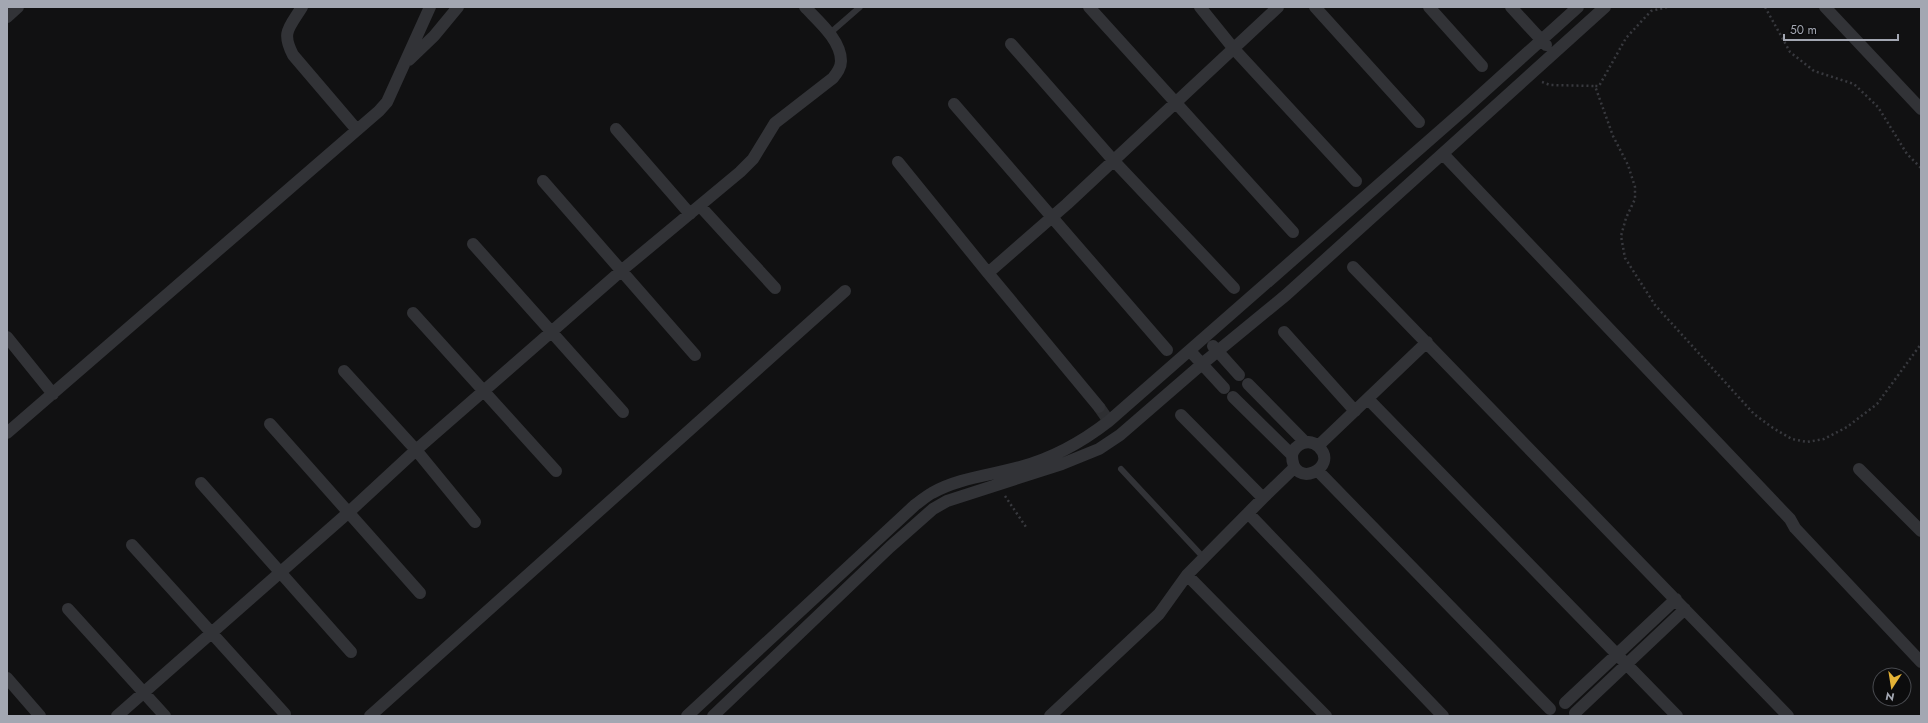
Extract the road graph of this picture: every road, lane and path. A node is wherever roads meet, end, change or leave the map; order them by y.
1 (18, 7) edge
2 (302, 7) edge
3 (430, 7) edge
4 (458, 7) edge
5 (805, 7) edge
6 (860, 7) edge
7 (1089, 7) edge
8 (1200, 7) edge
9 (1278, 7) edge
10 (1315, 7) edge
11 (1429, 7) edge
12 (1511, 7) edge
13 (1578, 7) edge
14 (1605, 7) edge
15 (1667, 7) edge
16 (1765, 7) edge
17 (1825, 7) edge
18 (7, 17) edge
19 (829, 34) junction
20 (1542, 40) junction
21 (1011, 44) dead end
22 (1234, 49) junction
23 (1554, 53) junction
24 (406, 62) junction
25 (1482, 66) dead end
26 (1526, 77) junction
27 (1595, 86) junction
28 (1174, 103) junction
29 (954, 104) dead end
30 (1921, 109) edge
31 (1419, 122) dead end
32 (616, 129) dead end
33 (357, 130) junction
34 (1442, 154) junction
35 (1113, 160) junction
36 (898, 162) dead end
37 (1921, 168) edge
38 (543, 181) dead end
39 (1356, 182) dead end
40 (700, 206) junction
41 (690, 214) junction
42 (1051, 217) junction
43 (1293, 232) dead end
44 (473, 244) dead end
45 (1353, 267) dead end
46 (621, 271) junction
47 (988, 273) junction
48 (775, 288) dead end
49 (1234, 288) dead end
50 (845, 291) dead end
51 (413, 312) dead end
52 (552, 332) junction
53 (1284, 332) dead end
54 (7, 337) edge
55 (1206, 337) junction
56 (1427, 342) junction
57 (1921, 344) edge
58 (1167, 350) dead end
59 (1190, 351) junction
60 (1217, 351) junction
61 (695, 355) dead end
62 (1202, 364) junction
63 (344, 371) dead end
64 (1239, 375) dead end
65 (1248, 384) dead end
66 (1224, 388) dead end
67 (484, 391) junction
68 (53, 394) junction
69 (1233, 397) dead end
70 (1368, 399) junction
71 (1098, 407) tunnel mouth
72 (1355, 411) junction
73 (624, 412) dead end
74 (1181, 415) dead end
75 (1108, 419) junction
76 (270, 424) dead end
77 (7, 433) edge
78 (1120, 435) junction
79 (1305, 442) junction
80 (1318, 446) junction
81 (416, 450) junction
82 (1292, 455) junction
83 (1060, 459) junction
84 (1294, 468) junction
85 (1121, 469) dead end
86 (1859, 469) dead end
87 (556, 470) dead end
88 (1318, 471) junction
89 (1024, 472) junction
90 (201, 483) dead end
91 (997, 484) junction
92 (1263, 498) junction
93 (349, 512) junction
94 (1248, 513) junction
95 (475, 522) dead end
96 (1026, 527) dead end
97 (1921, 531) edge
98 (132, 545) dead end
99 (1204, 557) junction
100 (280, 572) junction
101 (1187, 575) junction
102 (420, 593) dead end
103 (1676, 599) junction
104 (68, 609) dead end
105 (1685, 609) junction
106 (211, 633) junction
107 (351, 652) dead end
108 (1617, 654) junction
109 (1921, 662) edge
110 (1626, 664) junction
111 (7, 678) edge
112 (143, 692) junction
113 (1565, 703) junction
114 (1548, 712) edge
115 (285, 714) dead end
116 (1576, 714) edge
117 (40, 716) edge
118 (117, 716) edge
119 (164, 716) edge
120 (370, 716) edge
121 (687, 716) edge
122 (713, 716) edge
123 (1050, 716) edge
124 (1326, 716) edge
125 (1442, 716) edge
126 (1677, 716) edge
127 (1788, 716) edge

1 - 18 street
2 - 33 street
3 - 24 street
4 - 24 street
5 - 19 street
6 - 19 lane
7 - 28 street
8 - 22 street
9 - 22 street
10 - 31 street
11 - 25 street
12 - 20 street
13 - 20 street
14 - 23 street
15 - 27 path
16 - 37 path
17 - 30 street
19 - 40 street
20 - 23 street
20 - 55 street
21 - 35 street
22 - 28 street
22 - 39 street
23 - 26 street
24 - 33 street
26 - 27 path
26 - 34 street
27 - 57 path
28 - 35 street
28 - 43 street
29 - 42 street
32 - 41 street
33 - 68 street
34 - 60 street
34 - 109 street
35 - 42 street
35 - 49 street
36 - 47 street
38 - 46 street
40 - 41 street
40 - 48 street
41 - 46 street
42 - 47 street
42 - 58 street
44 - 52 street
45 - 56 street
46 - 52 street
46 - 61 street
47 - 71 street
50 - 120 street
51 - 67 street
52 - 67 street
52 - 73 street
53 - 72 street
54 - 68 street
55 - 59 street
55 - 60 street
56 - 70 street
56 - 103 street
59 - 62 street
59 - 75 street
60 - 62 street
60 - 64 street
62 - 66 street
62 - 78 street
63 - 81 street
65 - 79 street
67 - 81 street
67 - 87 street
68 - 77 street
69 - 82 street
70 - 72 street
70 - 108 street
72 - 80 street
74 - 92 street
75 - 78 street
75 - 83 street
76 - 93 street
78 - 83 street
79 - 80 street
79 - 82 street
80 - 88 street
81 - 93 street
81 - 95 street
82 - 84 street
83 - 89 street
84 - 88 street
84 - 92 street
85 - 99 lane
86 - 97 street
88 - 114 street
89 - 91 street
89 - 121 street
90 - 100 street
91 - 96 path
91 - 122 street
92 - 94 street
93 - 100 street
93 - 102 street
94 - 99 street
94 - 125 street
98 - 106 street
99 - 101 street
100 - 106 street
100 - 107 street
101 - 123 street
101 - 124 street
103 - 105 street
103 - 108 street
104 - 112 street
105 - 110 street
105 - 127 street
106 - 112 street
106 - 115 street
108 - 110 street
108 - 113 street
110 - 116 street
110 - 126 street
111 - 117 street
112 - 118 street
112 - 119 street
113 - 114 street
113 - 116 street

